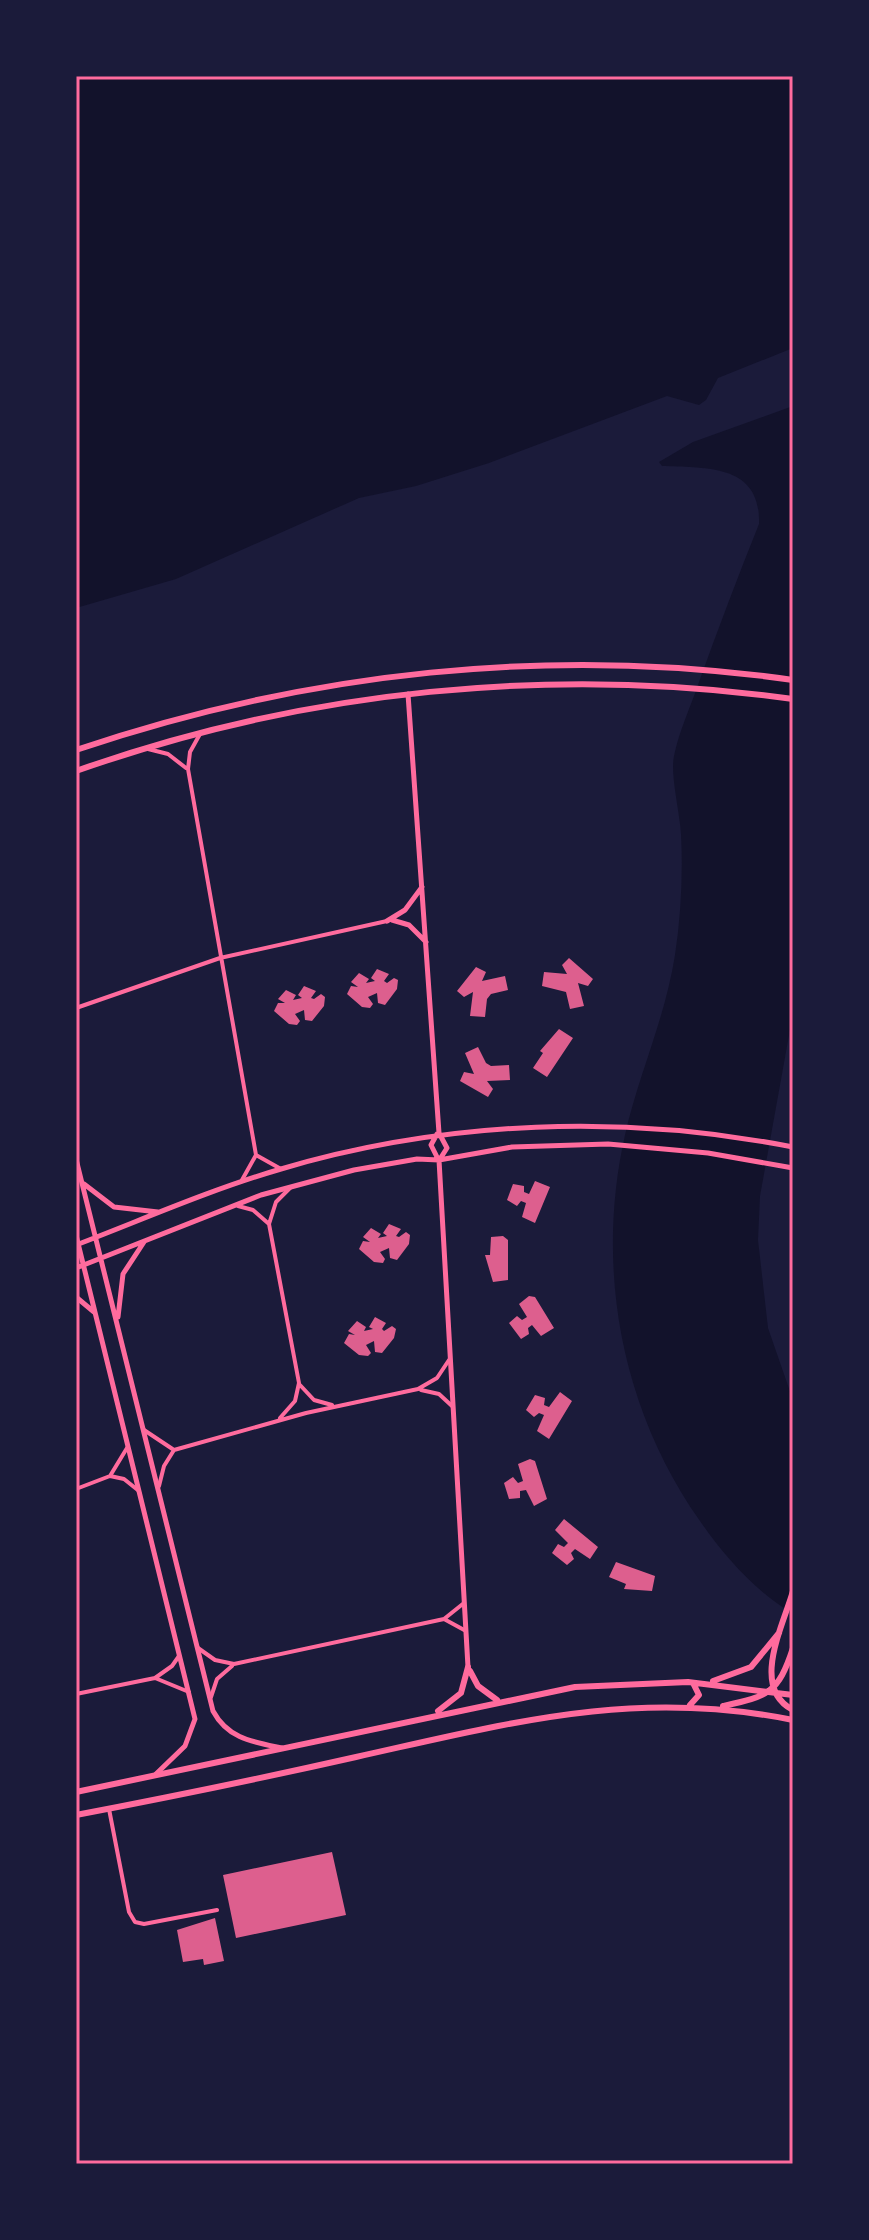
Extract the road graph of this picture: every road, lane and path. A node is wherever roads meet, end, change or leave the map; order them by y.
1 (793, 680) edge
2 (408, 694) junction
3 (793, 699) edge
4 (201, 732) junction
5 (145, 748) junction
6 (76, 750) edge
7 (188, 769) junction
8 (76, 771) edge
9 (423, 887) junction
10 (387, 921) junction
11 (426, 942) junction
12 (220, 958) junction
13 (76, 1008) edge
14 (439, 1133) junction
15 (793, 1147) edge
16 (256, 1155) junction
17 (76, 1159) edge
18 (439, 1160) junction
19 (793, 1168) edge
20 (281, 1169) junction
21 (241, 1182) junction
22 (82, 1183) junction
23 (292, 1186) junction
24 (232, 1205) junction
25 (163, 1212) junction
26 (269, 1224) junction
27 (76, 1235) edge
28 (96, 1237) junction
29 (145, 1241) junction
30 (77, 1244) edge
31 (101, 1258) junction
32 (83, 1265) junction
33 (76, 1268) edge
34 (76, 1297) edge
35 (95, 1313) junction
36 (118, 1325) junction
37 (449, 1360) junction
38 (299, 1383) junction
39 (418, 1389) junction
40 (336, 1406) junction
41 (452, 1406) junction
42 (277, 1421) junction
43 (144, 1430) junction
44 (129, 1443) junction
45 (174, 1450) junction
46 (110, 1476) junction
47 (76, 1489) edge
48 (158, 1489) junction
49 (142, 1494) junction
50 (793, 1591) edge
51 (464, 1603) junction
52 (444, 1619) junction
53 (783, 1627) junction
54 (466, 1631) junction
55 (198, 1648) junction
56 (793, 1648) edge
57 (181, 1654) junction
58 (234, 1664) junction
59 (468, 1667) junction
60 (155, 1678) junction
61 (688, 1682) junction
62 (704, 1683) junction
63 (772, 1690) junction
64 (191, 1693) junction
65 (76, 1694) edge
66 (793, 1695) edge
67 (211, 1700) junction
68 (497, 1701) junction
69 (687, 1706) junction
70 (716, 1708) junction
71 (793, 1710) edge
72 (435, 1714) junction
73 (793, 1720) edge
74 (285, 1749) junction
75 (152, 1777) junction
76 (76, 1792) edge
77 (109, 1809) junction
78 (76, 1815) edge
79 (217, 1910) dead end

1 - 6 main road
2 - 3 main road
2 - 4 main road
2 - 9 street
4 - 5 main road
4 - 7 street
5 - 7 street
5 - 8 main road
7 - 12 street
9 - 10 street
9 - 11 street
10 - 11 street
10 - 12 street
11 - 14 street
12 - 13 street
12 - 16 street
14 - 15 street
14 - 18 street
14 - 18 street
14 - 20 street
16 - 20 street
16 - 21 street
17 - 22 street
18 - 19 street
18 - 23 street
18 - 37 street
20 - 21 street
21 - 25 street
22 - 25 street
22 - 28 street
23 - 24 street
23 - 26 street
24 - 26 street
24 - 29 street
25 - 28 street
26 - 38 street
27 - 30 street
28 - 30 street
28 - 31 street
29 - 31 street
29 - 36 street
30 - 32 street
31 - 32 street
31 - 36 street
32 - 33 street
32 - 35 street
34 - 35 street
35 - 44 street
36 - 43 street
37 - 39 street
37 - 41 street
38 - 40 street
38 - 42 street
39 - 40 street
39 - 41 street
40 - 42 street
41 - 51 street
42 - 45 street
43 - 45 street
43 - 48 street
44 - 46 street
44 - 49 street
45 - 48 street
46 - 47 street
46 - 49 street
48 - 55 street
49 - 57 street
50 - 53 main road
51 - 52 street
51 - 54 street
52 - 54 street
52 - 58 street
53 - 62 main road
53 - 63 main road
54 - 59 street
55 - 58 street
55 - 67 street
56 - 63 main road
57 - 60 street
57 - 64 street
58 - 67 street
59 - 68 main road
59 - 72 main road
60 - 64 street
60 - 65 street
61 - 62 main road
61 - 68 main road
61 - 69 main road
62 - 63 main road
63 - 66 main road
63 - 70 main road
63 - 71 main road
64 - 75 street
67 - 74 street
68 - 72 main road
69 - 70 main road
69 - 77 main road
70 - 73 main road
72 - 74 main road
74 - 75 main road
75 - 76 main road
77 - 78 main road
77 - 79 street

